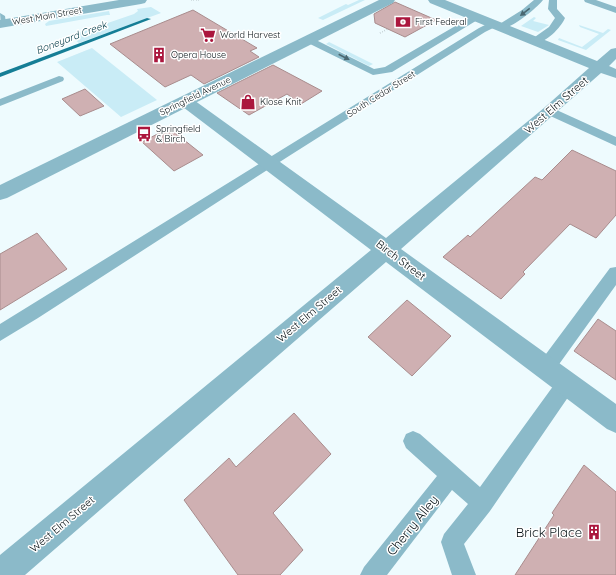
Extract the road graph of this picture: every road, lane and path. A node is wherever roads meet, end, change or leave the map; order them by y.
1 (137, 0) edge
2 (191, 0) edge
3 (200, 0) edge
4 (389, 0) edge
5 (434, 0) edge
6 (539, 0) edge
7 (553, 0) edge
8 (588, 0) edge
9 (602, 0) edge
10 (611, 0) edge
11 (616, 3) edge
12 (616, 10) edge
13 (476, 17) junction
14 (0, 21) edge
15 (501, 24) junction
16 (388, 29) dead end
17 (380, 34) dead end
18 (546, 39) junction
19 (309, 40) junction
20 (610, 64) edge
21 (58, 79) dead end
22 (185, 101) junction
23 (0, 103) edge
24 (550, 111) junction
25 (616, 142) edge
26 (268, 163) junction
27 (0, 193) edge
28 (386, 250) junction
29 (616, 273) edge
30 (0, 333) edge
31 (546, 368) junction
32 (566, 384) junction
33 (616, 420) edge
34 (413, 441) dead end
35 (451, 475) junction
36 (482, 503) junction
37 (1, 575) edge
38 (372, 575) edge
39 (464, 575) edge

1 - 14 street, West Main Street
2 - 3 path
4 - 19 street, Springfield Avenue
5 - 13 street
6 -> 15 lane, South Cedar Street
7 - 18 lane
8 - 12 lane
9 - 11 lane
10 - 11 lane
13 - 15 street
19 -> 13 lane
15 - 18 street
15 - 26 lane, South Cedar Street
16 - 17 path
18 - 20 street
19 - 22 street, Springfield Avenue
20 - 24 street, West Elm Street
21 - 23 lane
22 - 26 street, Birch Street
22 - 27 street, Springfield Avenue
24 - 25 lane
24 - 28 street, West Elm Street
26 - 28 street, Birch Street
26 - 30 lane, South Cedar Street
28 - 31 street, Birch Street
28 - 37 street, West Elm Street
29 - 31 lane
31 - 32 street, Birch Street
32 - 33 street, Birch Street
32 - 36 lane
34 - 35 lane
35 - 36 lane
35 - 38 lane, Cherry Alley
36 - 39 lane

